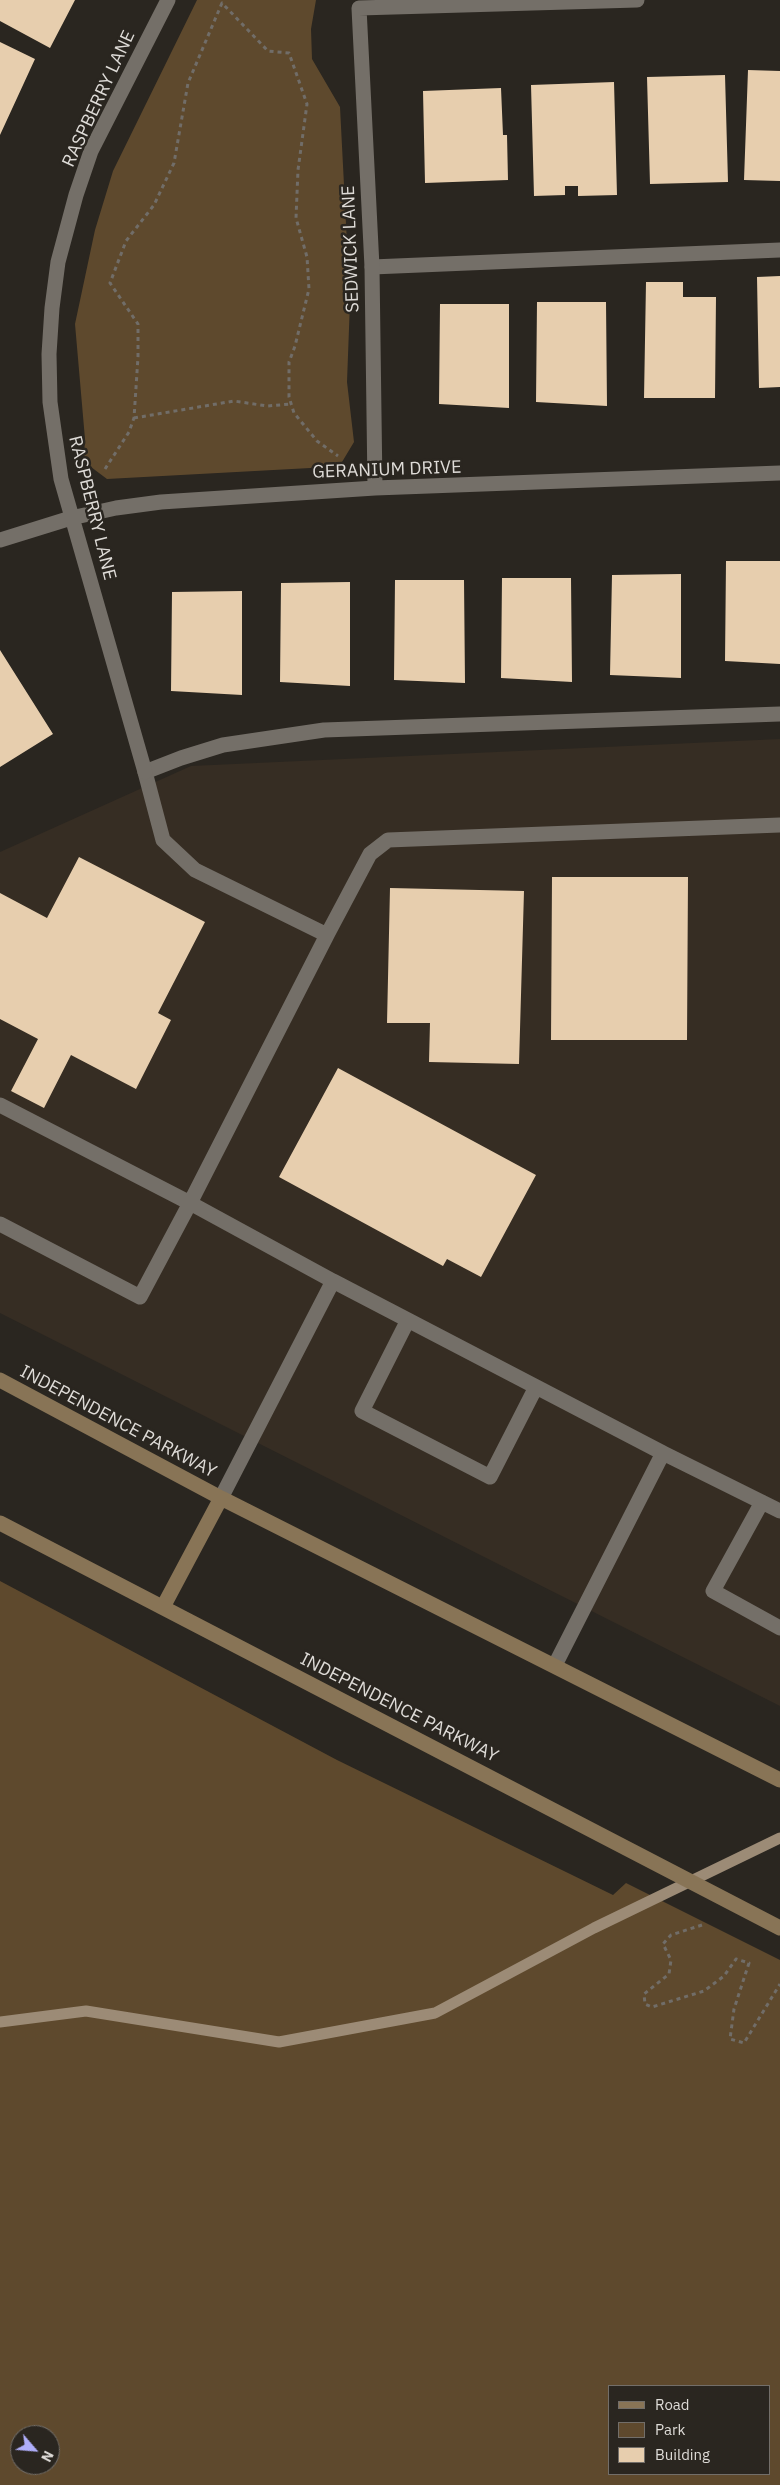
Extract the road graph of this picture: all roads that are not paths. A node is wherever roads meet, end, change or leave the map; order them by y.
1 (168, 0) edge
2 (637, 0) edge
3 (618, 1) edge
4 (780, 250) edge
5 (372, 267) junction
6 (780, 473) edge
7 (375, 488) junction
8 (71, 518) junction
9 (0, 540) edge
10 (780, 714) edge
11 (145, 772) junction
12 (780, 825) edge
13 (327, 935) junction
14 (0, 1105) edge
15 (190, 1203) junction
16 (0, 1224) edge
17 (333, 1281) junction
18 (408, 1320) junction
19 (0, 1380) edge
20 (536, 1387) junction
21 (663, 1453) junction
22 (220, 1498) junction
23 (762, 1502) junction
24 (780, 1511) edge
25 (0, 1522) edge
26 (163, 1608) junction
27 (780, 1628) edge
28 (555, 1665) junction
29 (780, 1780) edge
30 (780, 1928) edge

1 - 8 street, RASPBERRY LANE
2 - 3 street
3 - 5 street, SEDWICK LANE
4 - 5 street
5 - 7 street, SEDWICK LANE
6 - 7 street, GERANIUM DRIVE
7 - 8 street, GERANIUM DRIVE
8 - 9 street, GERANIUM DRIVE
8 - 11 street, RASPBERRY LANE
10 - 11 street
11 - 13 street, RASPBERRY LANE
12 - 13 street
13 - 15 street
14 - 15 street
15 - 16 street
15 - 17 street
17 - 18 street
17 - 22 street
18 - 20 street
18 - 20 street
19 - 22 main road, INDEPENDENCE PARKWAY
20 - 21 street
21 - 23 street
21 - 28 street
22 - 26 main road
22 - 28 main road, INDEPENDENCE PARKWAY
23 - 24 street
23 - 27 street
25 - 26 main road, INDEPENDENCE PARKWAY
26 - 30 main road, INDEPENDENCE PARKWAY
28 - 29 main road, INDEPENDENCE PARKWAY

